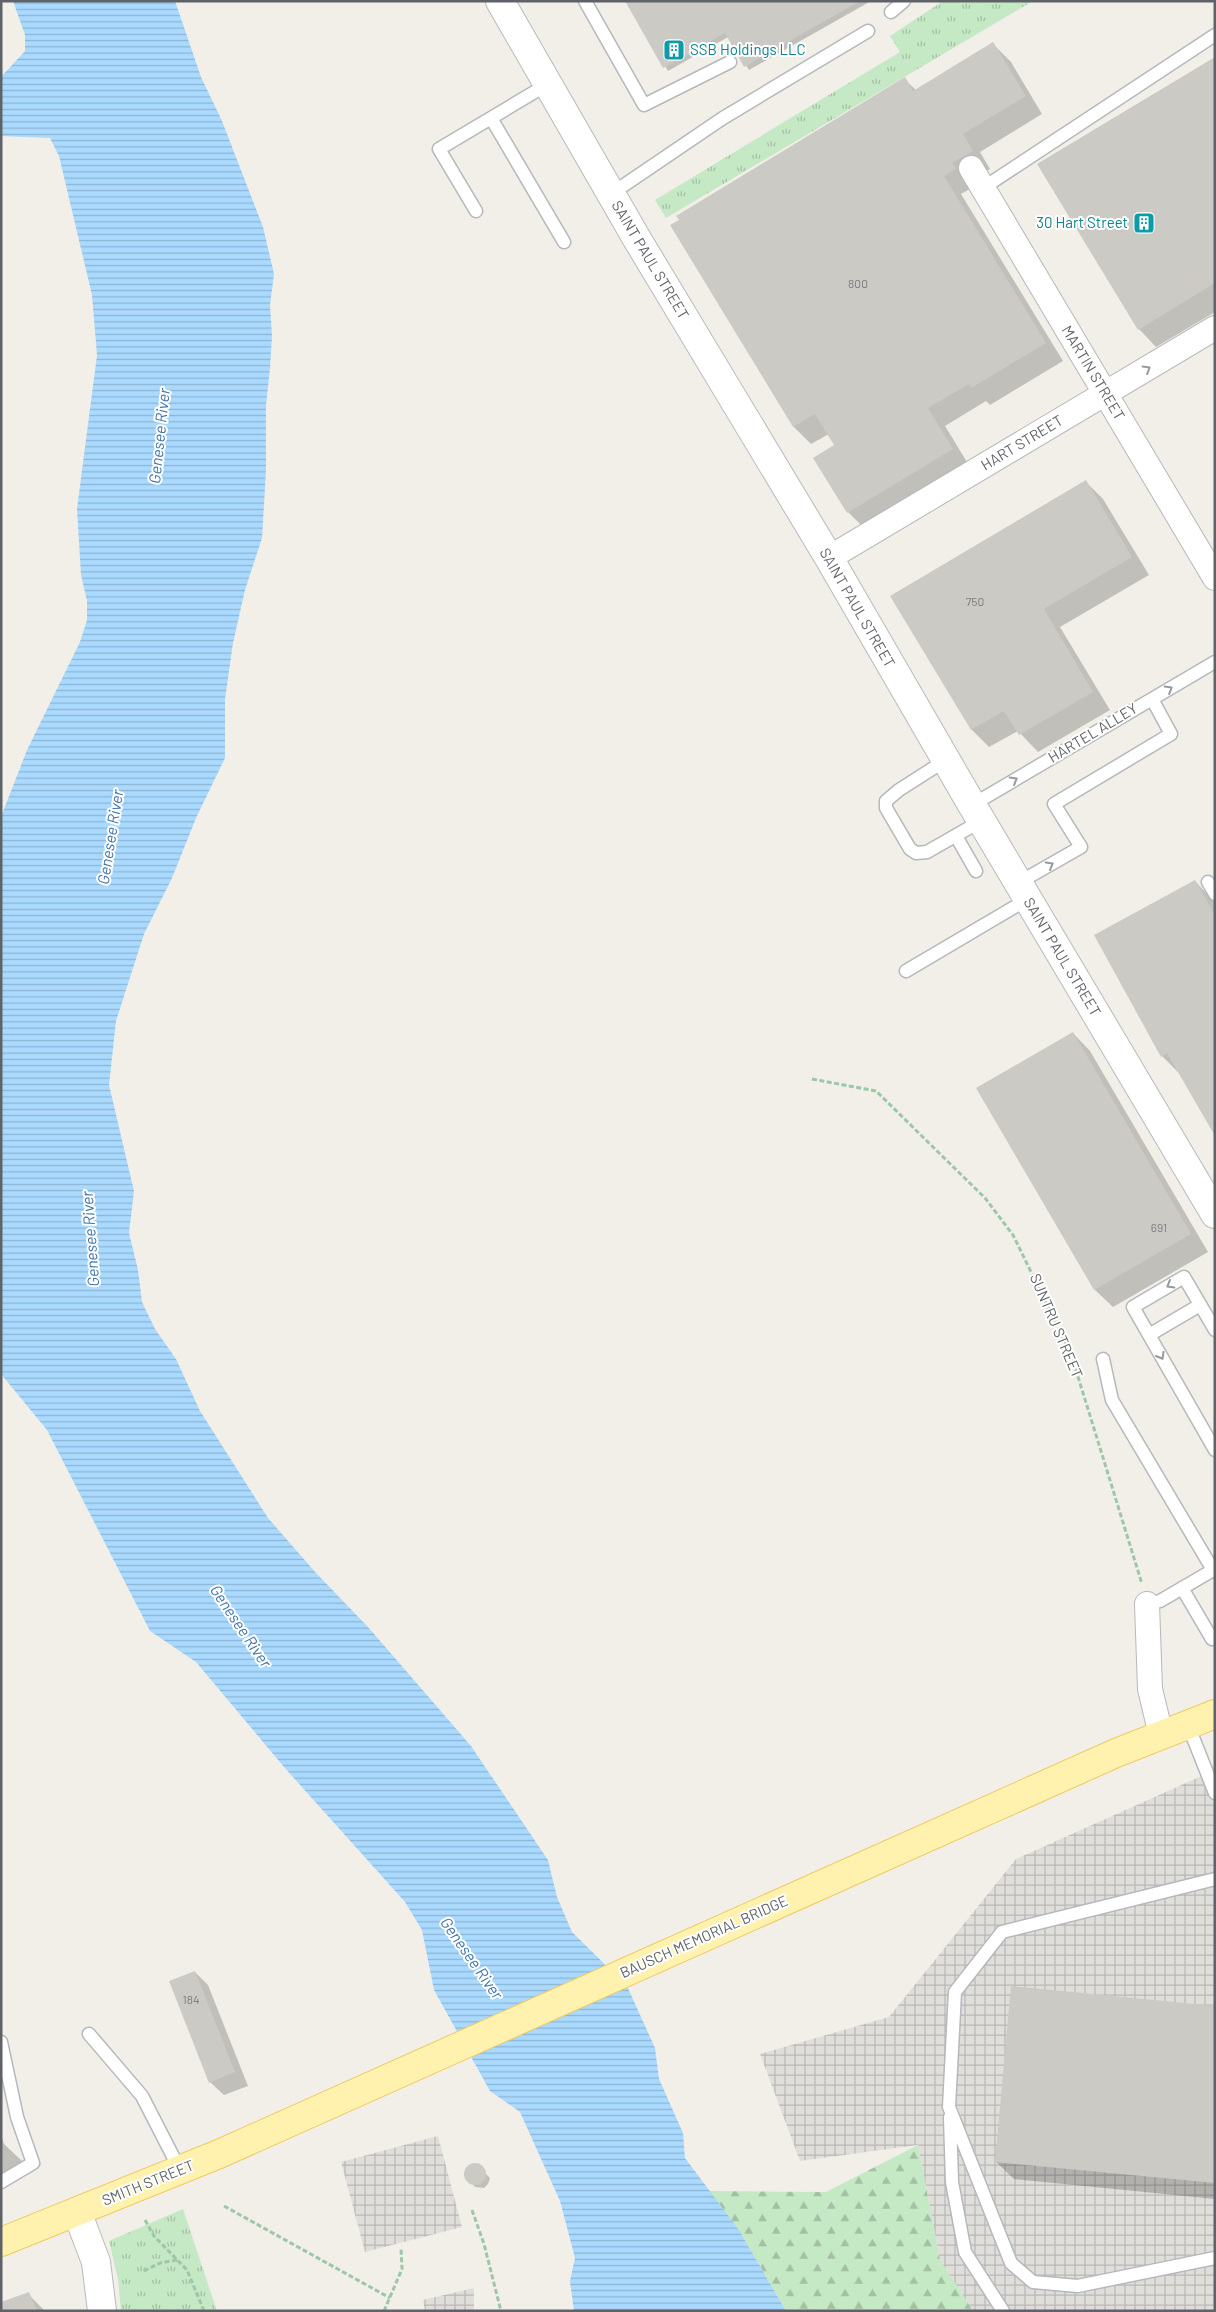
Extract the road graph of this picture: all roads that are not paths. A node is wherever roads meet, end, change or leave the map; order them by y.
1 (500, 1) edge
2 (585, 1) edge
3 (904, 1) edge
4 (891, 12) dead end
5 (868, 31) dead end
6 (1215, 35) edge
7 (730, 62) dead end
8 (548, 84) junction
9 (491, 118) junction
10 (977, 178) joint
11 (617, 205) junction
12 (476, 211) dead end
13 (564, 242) dead end
14 (1215, 328) edge
15 (1105, 394) junction
16 (829, 558) junction
17 (1215, 578) edge
18 (1215, 662) edge
19 (1152, 699) junction
20 (946, 760) junction
21 (977, 813) junction
22 (956, 836) junction
23 (976, 871) dead end
24 (1208, 882) dead end
25 (1023, 891) junction
26 (1215, 894) edge
27 (906, 971) dead end
28 (1215, 1214) edge
29 (1200, 1305) junction
30 (1213, 1324) edge
31 (1149, 1335) junction
32 (1103, 1359) dead end
33 (1215, 1450) edge
34 (1214, 1570) edge
35 (1182, 1588) junction
36 (1147, 1604) joint
37 (1215, 1638) edge
38 (1215, 1714) edge
39 (1188, 1725) junction
40 (1161, 1735) junction
41 (1215, 1794) edge
42 (1215, 1879) edge
43 (89, 2034) dead end
44 (1, 2042) edge
45 (949, 2107) junction
46 (293, 2120) joint
47 (180, 2170) junction
48 (1, 2182) edge
49 (77, 2212) junction
50 (2, 2241) edge
51 (1215, 2258) edge
52 (102, 2311) edge
53 (1003, 2311) edge

1 - 8 main road, SAINT PAUL STREET
2 - 7 lane
3 - 4 lane
5 - 11 lane
6 - 10 lane
8 - 9 lane
8 - 11 main road, SAINT PAUL STREET
9 - 12 lane
9 - 13 lane
10 - 15 street, MARTIN STREET
11 - 16 main road, SAINT PAUL STREET
15 -> 14 street, HART STREET
15 - 16 street, HART STREET
15 - 17 street, MARTIN STREET
16 - 20 main road, SAINT PAUL STREET
19 -> 18 lane, HARTEL ALLEY
21 -> 19 lane, HARTEL ALLEY
25 -> 19 lane
20 - 21 main road, SAINT PAUL STREET
20 - 22 lane, HARTEL ALLEY
21 - 22 lane, HARTEL ALLEY
21 - 25 main road, SAINT PAUL STREET
22 - 23 lane
24 - 26 lane
25 - 27 lane
25 - 28 main road, SAINT PAUL STREET
29 - 30 lane
29 - 31 lane
29 -> 31 lane
31 -> 33 lane
32 - 34 lane
34 - 35 lane
35 - 36 lane
35 - 37 lane
36 - 40 street
38 - 39 main road, BAUSCH MEMORIAL BRIDGE
39 - 40 main road, BAUSCH MEMORIAL BRIDGE
39 - 41 lane
40 - 46 main road, BAUSCH MEMORIAL BRIDGE
42 - 45 lane
43 - 47 lane
44 - 48 lane
45 - 51 lane
45 - 53 lane
46 - 47 main road, SMITH STREET
47 - 49 main road, SMITH STREET
49 - 50 main road, SMITH STREET
49 - 52 main road

